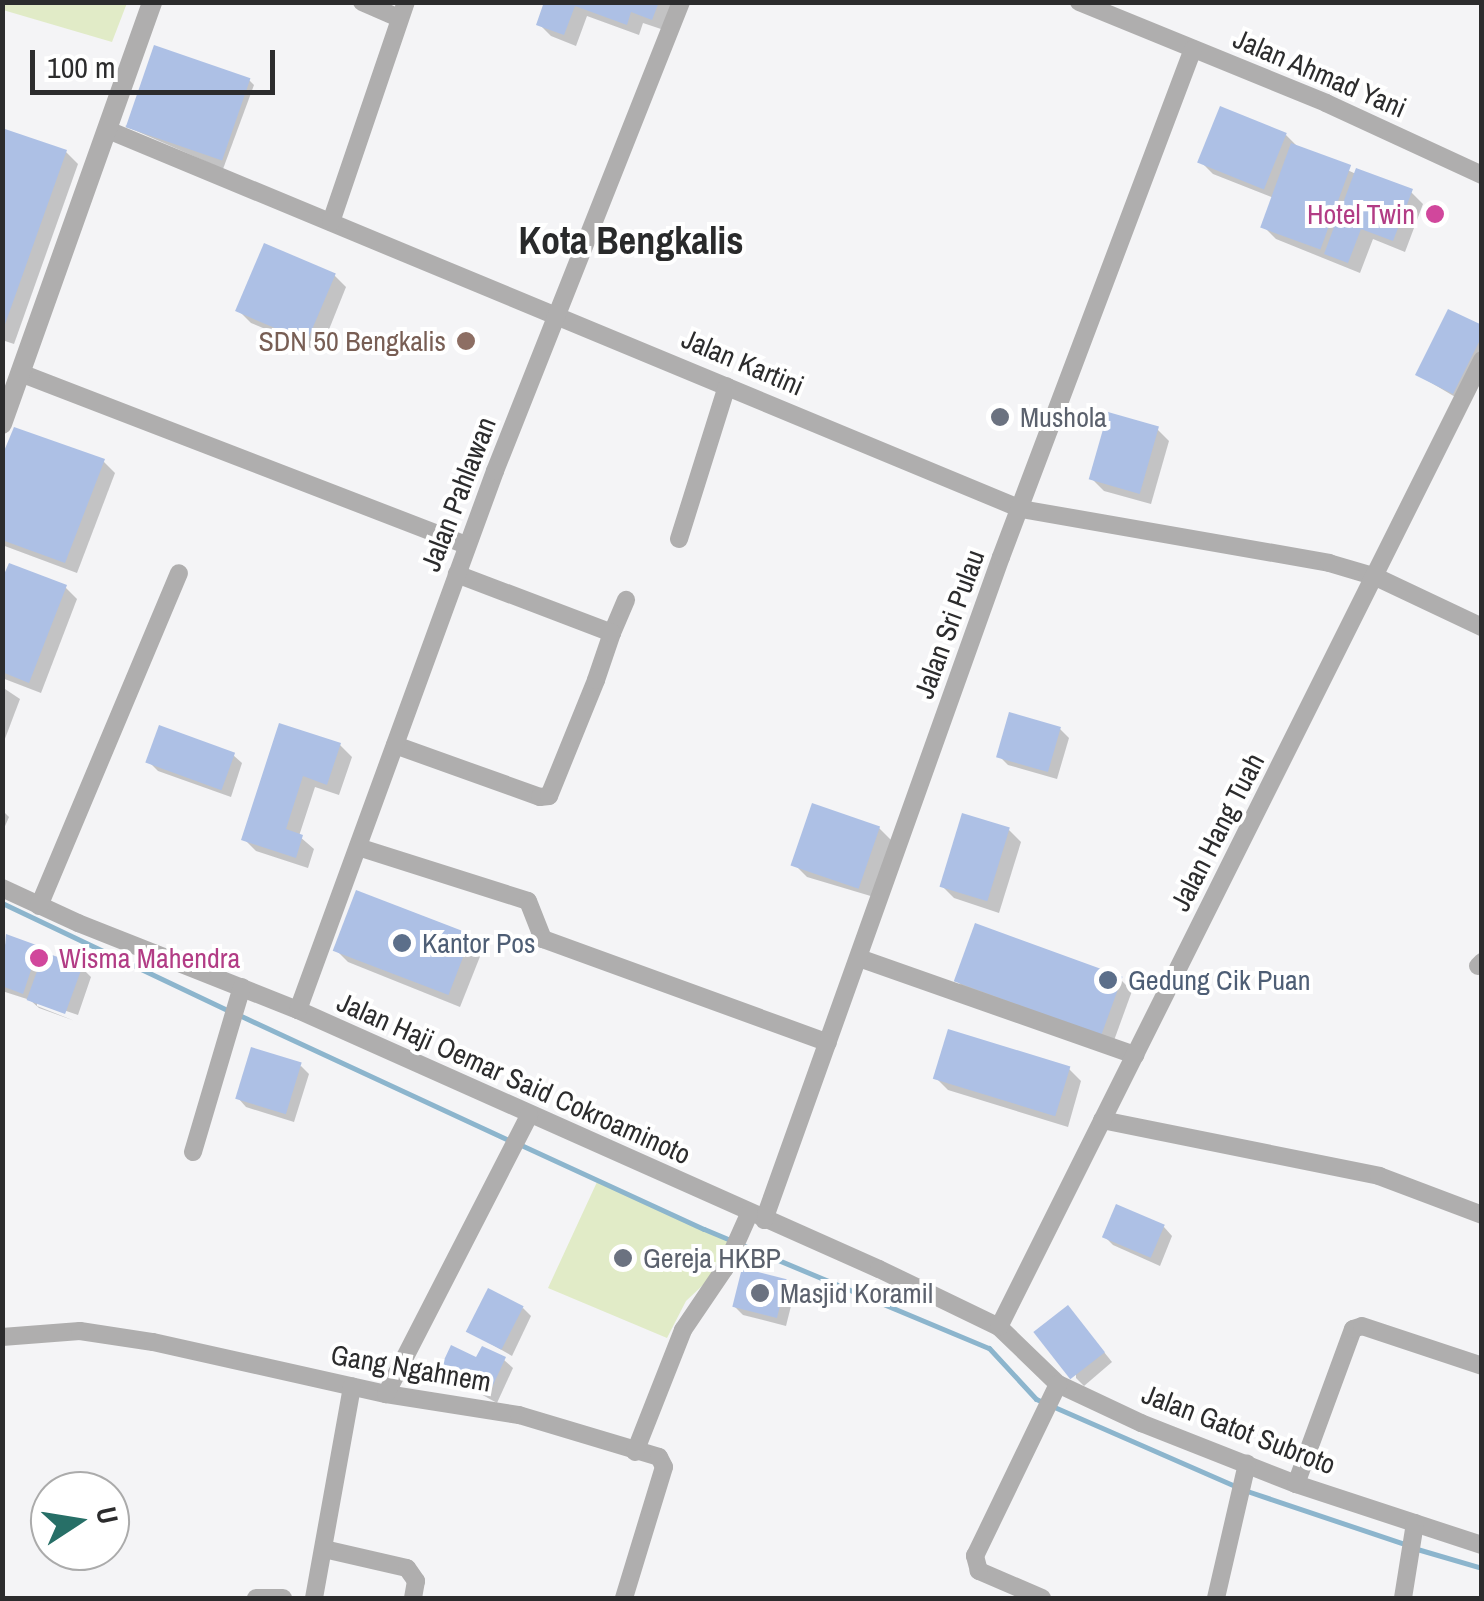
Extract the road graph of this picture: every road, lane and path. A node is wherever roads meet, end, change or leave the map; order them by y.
1 (152, 2) edge
2 (362, 2) edge
3 (681, 2) edge
4 (1079, 2) edge
5 (402, 10) edge
6 (1193, 49) junction
7 (108, 130) junction
8 (1482, 175) edge
9 (331, 222) junction
10 (560, 315) junction
11 (1482, 360) edge
12 (23, 374) junction
13 (728, 386) junction
14 (2, 424) edge
15 (1021, 509) junction
16 (679, 539) dead end
17 (467, 545) junction
18 (180, 573) dead end
19 (457, 574) junction
20 (1376, 577) junction
21 (626, 600) dead end
22 (1482, 627) edge
23 (612, 634) junction
24 (395, 744) junction
25 (358, 847) junction
26 (2, 888) edge
27 (39, 906) junction
28 (859, 958) junction
29 (240, 992) junction
30 (298, 1010) junction
31 (828, 1043) junction
32 (1135, 1055) junction
33 (1102, 1120) junction
34 (526, 1121) junction
35 (193, 1152) dead end
36 (1482, 1214) edge
37 (753, 1220) junction
38 (999, 1327) junction
39 (2, 1337) edge
40 (1482, 1366) edge
41 (352, 1386) junction
42 (386, 1394) junction
43 (1053, 1395) junction
44 (635, 1452) junction
45 (1246, 1468) junction
46 (1296, 1484) junction
47 (1413, 1527) junction
48 (1482, 1545) edge
49 (324, 1549) junction
50 (256, 1598) edge
51 (283, 1598) edge
52 (314, 1598) edge
53 (414, 1598) edge
54 (624, 1598) edge
55 (1038, 1598) edge
56 (1216, 1598) edge
57 (1403, 1598) edge

1 - 7 street
2 - 5 street
3 - 10 street, Jalan Pahlawan
4 - 6 street, Jalan Ahmad Yani
5 - 9 street
6 - 8 street, Jalan Ahmad Yani
6 - 15 street, Jalan Sri Pulau
7 - 9 street, Jalan Kartini
7 - 12 street
9 - 10 street, Jalan Kartini
10 - 13 street, Jalan Kartini
10 - 17 street, Jalan Pahlawan
11 - 20 street, Jalan Hang Tuah
12 - 14 street
12 - 17 street
13 - 15 street, Jalan Kartini
13 - 16 street
15 - 20 street, Jalan Kartini
15 - 28 street, Jalan Sri Pulau
17 - 19 street, Jalan Pahlawan
18 - 27 street
19 - 23 street
19 - 24 street, Jalan Pahlawan
20 - 22 street, Jalan Kartini
20 - 32 street, Jalan Hang Tuah
21 - 23 street
23 - 24 street
24 - 25 street, Jalan Pahlawan
25 - 30 street, Jalan Pahlawan
25 - 31 street
26 - 27 street, Jalan Haji Oemar Said Cokroaminoto
27 - 29 street, Jalan Haji Oemar Said Cokroaminoto
28 - 31 street, Jalan Sri Pulau
28 - 32 street
29 - 30 street, Jalan Haji Oemar Said Cokroaminoto
29 - 35 street
30 - 34 street, Jalan Haji Oemar Said Cokroaminoto
31 - 37 street, Jalan Sri Pulau
32 - 33 street, Jalan Hang Tuah
33 - 36 street
33 - 38 street, Jalan Hang Tuah
34 - 37 street, Jalan Haji Oemar Said Cokroaminoto
34 - 42 street
37 - 38 street, Jalan Haji Oemar Said Cokroaminoto
37 - 44 street, Jalan Sri Pulau
38 - 43 street, Jalan Gatot Subroto
39 - 41 street, Gang Ngahnem
40 - 46 street
41 - 42 street, Gang Ngahnem
41 - 49 street
42 - 44 street, Gang Ngahnem
43 - 45 street, Jalan Gatot Subroto
43 - 55 street
44 - 54 street
45 - 46 street, Jalan Gatot Subroto
45 - 56 street
46 - 47 street, Jalan Gatot Subroto
47 - 48 street, Jalan Gatot Subroto
47 - 57 street
49 - 52 street
49 - 53 street
50 - 51 street

